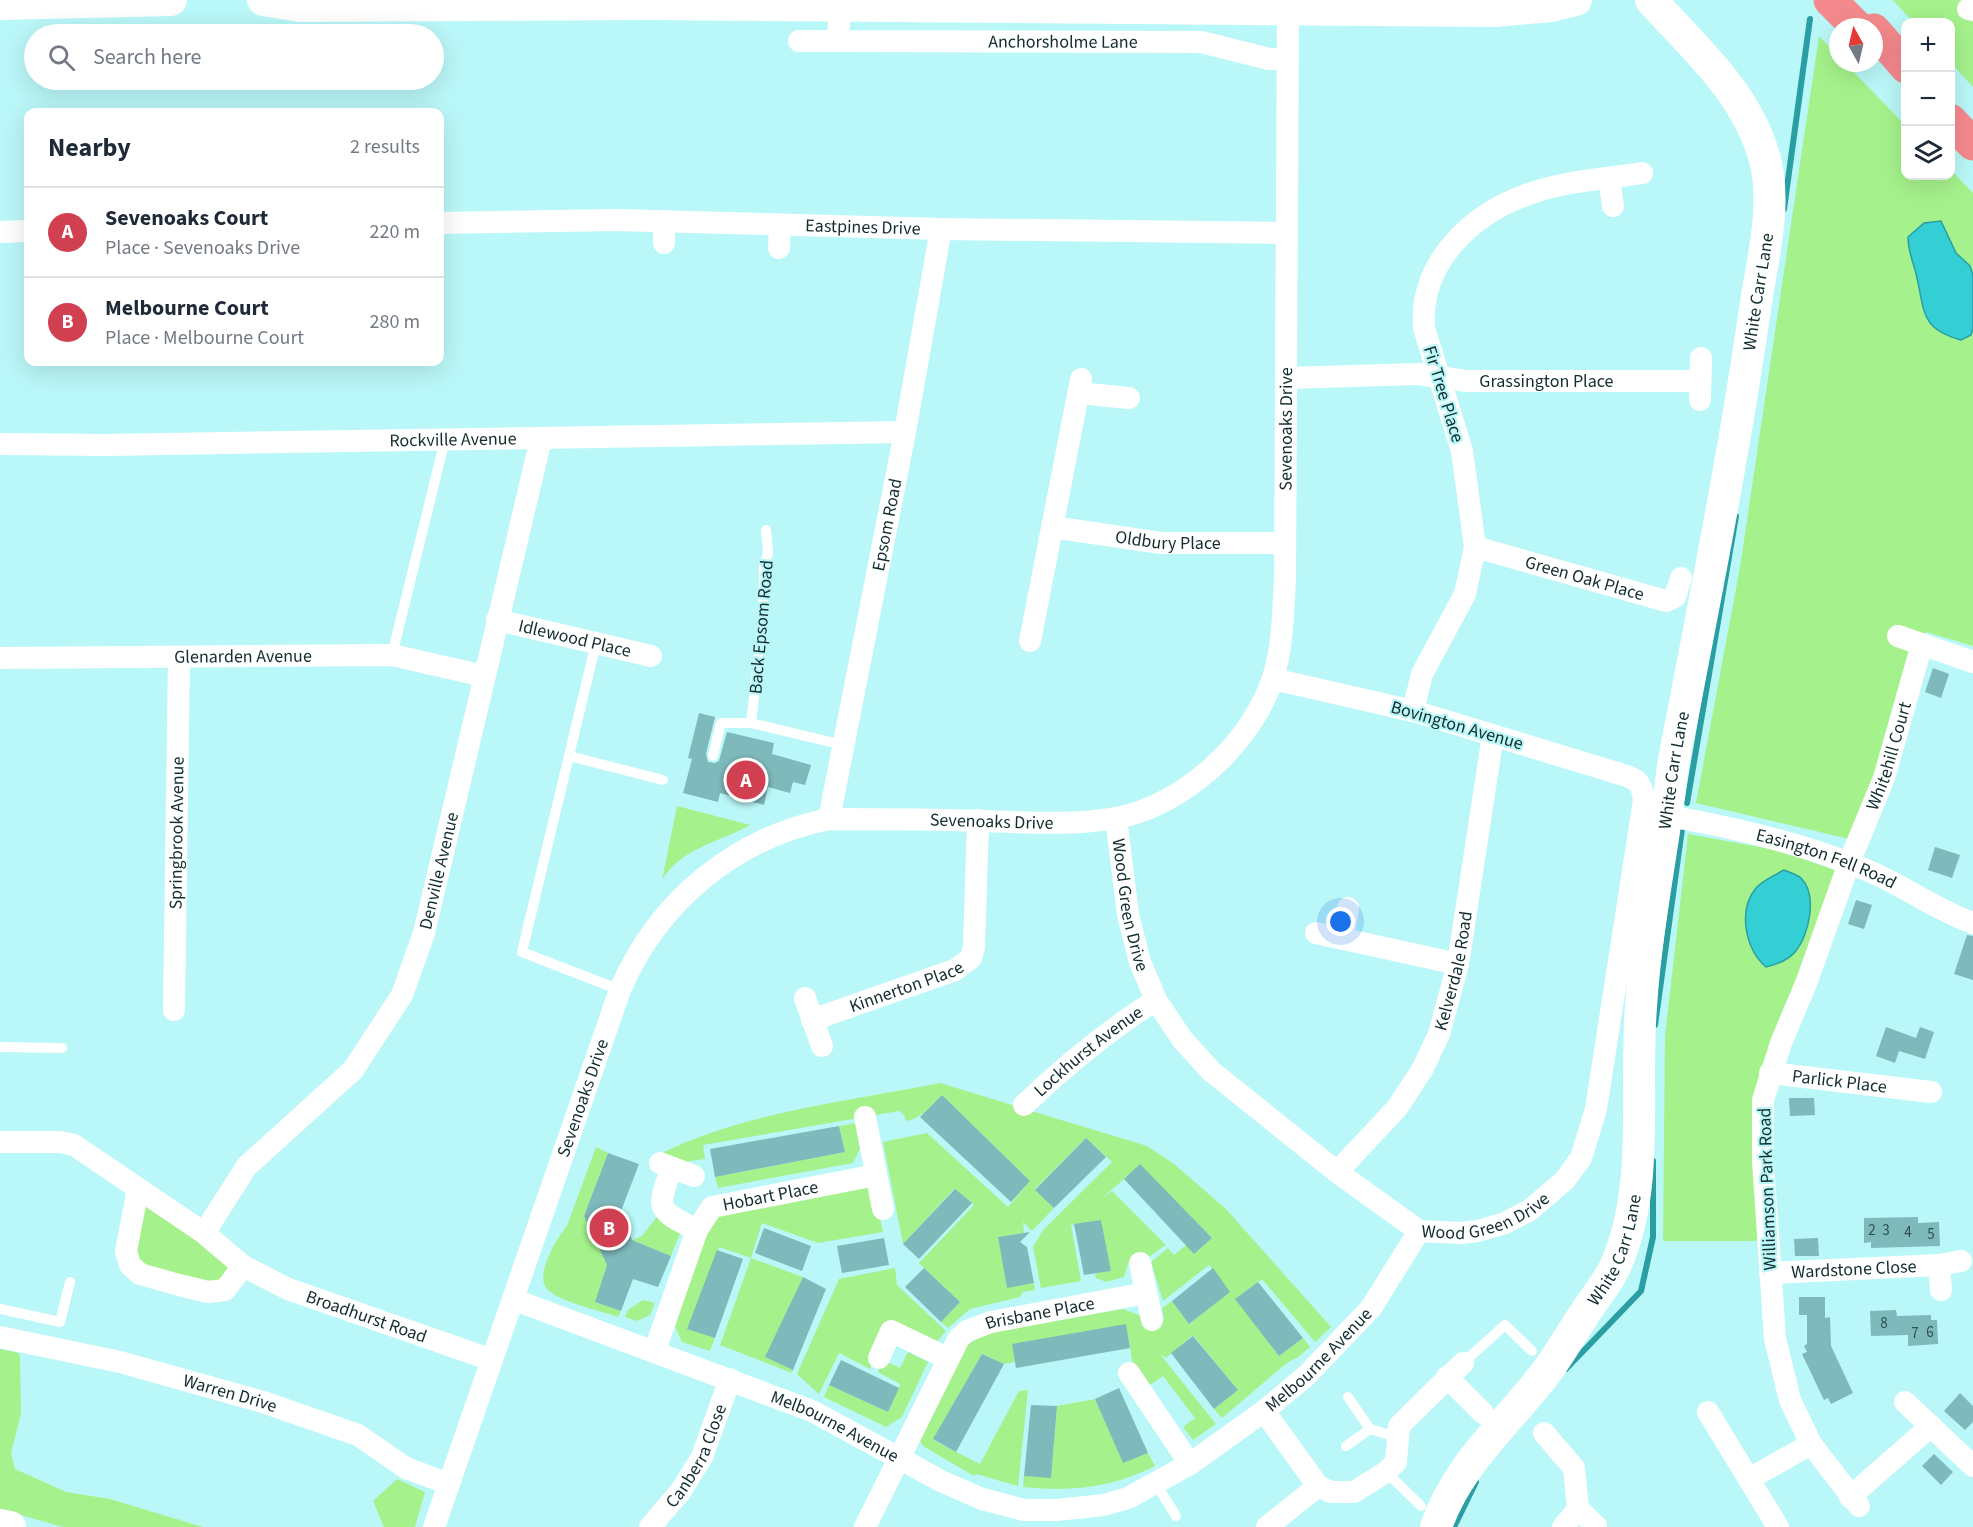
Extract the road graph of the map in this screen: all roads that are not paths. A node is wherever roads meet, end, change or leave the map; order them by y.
1 (171, 0) edge
2 (263, 0) edge
3 (1576, 0) edge
4 (1651, 0) edge
5 (1830, 0) edge
6 (1849, 0) edge
7 (90, 2) edge
8 (650, 2) edge
9 (0, 4) edge
10 (1097, 4) edge
11 (840, 5) junction
12 (1288, 5) edge
13 (1848, 18) edge
14 (1864, 18) edge
15 (1883, 40) edge
16 (799, 41) dead end
17 (838, 41) junction
18 (1883, 53) edge
19 (1286, 59) junction
20 (1901, 62) edge
21 (1901, 72) edge
22 (1642, 173) dead end
23 (1609, 178) junction
24 (1613, 206) dead end
25 (444, 223) edge
26 (941, 229) junction
27 (24, 231) edge
28 (0, 232) edge
29 (1286, 233) junction
30 (1701, 358) dead end
31 (1436, 376) junction
32 (1286, 378) junction
33 (1129, 397) dead end
34 (905, 432) junction
35 (541, 439) junction
36 (444, 440) junction
37 (0, 444) edge
38 (1052, 527) junction
39 (766, 530) dead end
40 (1285, 543) junction
41 (1475, 547) junction
42 (1681, 578) dead end
43 (497, 620) junction
44 (1898, 636) dead end
45 (1030, 641) dead end
46 (596, 643) junction
47 (1922, 644) junction
48 (392, 655) junction
49 (651, 656) dead end
50 (179, 657) junction
51 (0, 658) edge
52 (1973, 662) edge
53 (484, 676) junction
54 (1272, 679) junction
55 (1413, 711) junction
56 (751, 723) junction
57 (1493, 735) junction
58 (843, 745) junction
59 (569, 756) junction
60 (713, 756) dead end
61 (663, 780) dead end
62 (1638, 780) joint
63 (1668, 816) junction
64 (1116, 818) junction
65 (829, 819) junction
66 (978, 820) junction
67 (1849, 863) junction
68 (1348, 908) dead end
69 (1973, 923) edge
70 (1316, 933) dead end
71 (1343, 939) junction
72 (1458, 964) junction
73 (620, 990) junction
74 (804, 998) dead end
75 (1156, 1000) junction
76 (174, 1010) dead end
77 (812, 1020) junction
78 (822, 1046) dead end
79 (0, 1047) edge
80 (62, 1048) dead end
81 (1770, 1073) junction
82 (1919, 1084) dead end
83 (1024, 1106) dead end
84 (865, 1117) dead end
85 (0, 1142) edge
86 (1336, 1172) junction
87 (876, 1175) junction
88 (694, 1176) dead end
89 (138, 1189) junction
90 (883, 1209) dead end
91 (698, 1230) junction
92 (1419, 1231) junction
93 (204, 1233) junction
94 (1961, 1260) dead end
95 (1140, 1263) dead end
96 (1939, 1265) junction
97 (243, 1266) junction
98 (1770, 1273) junction
99 (70, 1282) dead end
100 (1941, 1290) dead end
101 (1146, 1293) junction
102 (514, 1300) junction
103 (0, 1310) edge
104 (1152, 1320) dead end
105 (0, 1337) edge
106 (655, 1350) junction
107 (1532, 1351) dead end
108 (879, 1358) dead end
109 (947, 1358) junction
110 (492, 1360) junction
111 (1455, 1370) junction
112 (1129, 1373) dead end
113 (730, 1379) junction
114 (1347, 1397) dead end
115 (1905, 1402) dead end
116 (1264, 1411) junction
117 (1708, 1412) dead end
118 (1483, 1413) dead end
119 (1931, 1426) junction
120 (1370, 1429) junction
121 (1544, 1433) dead end
122 (1397, 1437) junction
123 (1810, 1444) junction
124 (1346, 1446) dead end
125 (899, 1457) junction
126 (1190, 1464) junction
127 (1973, 1466) edge
128 (1386, 1472) junction
129 (1749, 1479) junction
130 (448, 1484) junction
131 (1156, 1485) junction
132 (1318, 1486) junction
133 (1578, 1509) junction
134 (1176, 1516) dead end
135 (1429, 1516) edge
136 (1057, 1519) edge
137 (0, 1525) edge
138 (9, 1527) edge
139 (434, 1527) edge
140 (650, 1527) edge
141 (865, 1527) edge
142 (1267, 1527) edge
143 (1563, 1527) edge
144 (1596, 1527) edge
145 (1778, 1527) edge

1 - 7 street
2 - 8 street, Anchorsholme Lane
3 - 12 street, Anchorsholme Lane
4 - 63 street, White Carr Lane
5 - 13 highway
6 - 14 highway
7 - 9 street
8 - 11 street, Anchorsholme Lane
10 - 11 street, Anchorsholme Lane
10 - 12 street, Anchorsholme Lane
11 - 17 street
12 - 19 street, Sevenoaks Drive
15 - 20 highway
16 - 17 street, Anchorsholme Lane
17 - 19 street, Anchorsholme Lane
18 - 21 highway
19 - 29 street, Sevenoaks Drive
22 - 23 street, Fir Tree Place
23 - 24 street
23 - 31 street, Fir Tree Place
25 - 26 street, Eastpines Drive
26 - 29 street, Eastpines Drive
26 - 34 street, Epsom Road
27 - 28 street
29 - 32 street, Sevenoaks Drive
30 - 31 street, Grassington Place
31 - 32 street, Grassington Place
31 - 41 street, Fir Tree Place
32 - 40 street, Sevenoaks Drive
33 - 38 street
34 - 35 street, Rockville Avenue
34 - 58 street, Epsom Road
35 - 36 street, Rockville Avenue
35 - 43 street, Denville Avenue
36 - 37 street, Rockville Avenue
36 - 48 lane
38 - 40 street, Oldbury Place
38 - 45 street
39 - 56 lane, Back Epsom Road
40 - 54 street, Sevenoaks Drive
41 - 42 street, Green Oak Place
41 - 55 street, Fir Tree Place
43 - 46 street, Idlewood Place
43 - 53 street, Denville Avenue
44 - 47 street
46 - 49 street, Idlewood Place
46 - 59 lane
47 - 52 street
47 - 67 street, Whitehill Court
48 - 50 street, Glenarden Avenue
48 - 53 street, Glenarden Avenue
50 - 51 street, Glenarden Avenue
50 - 76 street, Springbrook Avenue
53 - 93 street, Denville Avenue
54 - 55 street, Bovington Avenue
54 - 64 street, Sevenoaks Drive
55 - 57 street, Bovington Avenue
56 - 58 lane
56 - 60 lane
57 - 62 street, Bovington Avenue
57 - 72 street, Kelverdale Road
58 - 65 street, Epsom Road
59 - 61 lane
59 - 73 lane
62 - 92 street, Wood Green Drive
63 - 67 street, Easington Fell Road
63 - 135 street, White Carr Lane
64 - 66 street, Sevenoaks Drive
64 - 75 street, Wood Green Drive
65 - 66 street, Sevenoaks Drive
65 - 73 street, Sevenoaks Drive
66 - 77 street, Kinnerton Place
67 - 69 street, Easington Fell Road
67 - 81 street, Williamson Park Road
68 - 71 street
70 - 71 street
71 - 72 street
72 - 86 street, Kelverdale Road
73 - 102 street, Sevenoaks Drive
74 - 77 street
75 - 83 street, Lockhurst Avenue
75 - 86 street, Wood Green Drive
77 - 78 street
79 - 80 lane
81 - 82 street, Parlick Place
81 - 98 street, Williamson Park Road
84 - 87 street
85 - 89 street, Broadhurst Road
86 - 92 street, Wood Green Drive
87 - 90 street
87 - 91 street, Hobart Place
88 - 91 street
89 - 93 street, Broadhurst Road
89 - 97 street
91 - 106 street, Hobart Place
92 - 116 street, Melbourne Avenue
93 - 97 street, Broadhurst Road
94 - 96 street, Wardstone Close
95 - 101 street
96 - 98 street, Wardstone Close
96 - 100 street, Wardstone Close
97 - 110 street, Broadhurst Road
98 - 123 street, Williamson Park Road
99 - 103 lane
101 - 104 street
101 - 109 street, Brisbane Place
102 - 106 street, Melbourne Avenue
102 - 110 street, Sevenoaks Drive
105 - 130 street, Warren Drive
106 - 113 street, Melbourne Avenue
107 - 111 lane
108 - 109 street
109 - 125 street, Brisbane Place
110 - 130 street, Sevenoaks Drive
111 - 118 street
111 - 122 street
112 - 126 street
113 - 125 street, Melbourne Avenue
113 - 140 street, Canberra Close
114 - 120 lane
115 - 119 street
116 - 126 street, Melbourne Avenue
116 - 132 street
117 - 129 street
119 - 123 street, Williamson Park Road
119 - 127 street
120 - 122 lane
120 - 124 lane
121 - 133 street
122 - 128 street
123 - 129 street
125 - 136 street, Melbourne Avenue
125 - 141 street, Brisbane Place
126 - 131 street, Melbourne Avenue
128 - 132 street
128 - 135 lane
129 - 145 street
130 - 139 street, Sevenoaks Drive
131 - 134 lane
131 - 136 street, Melbourne Avenue
132 - 142 street
133 - 143 street
133 - 144 street
137 - 138 street

